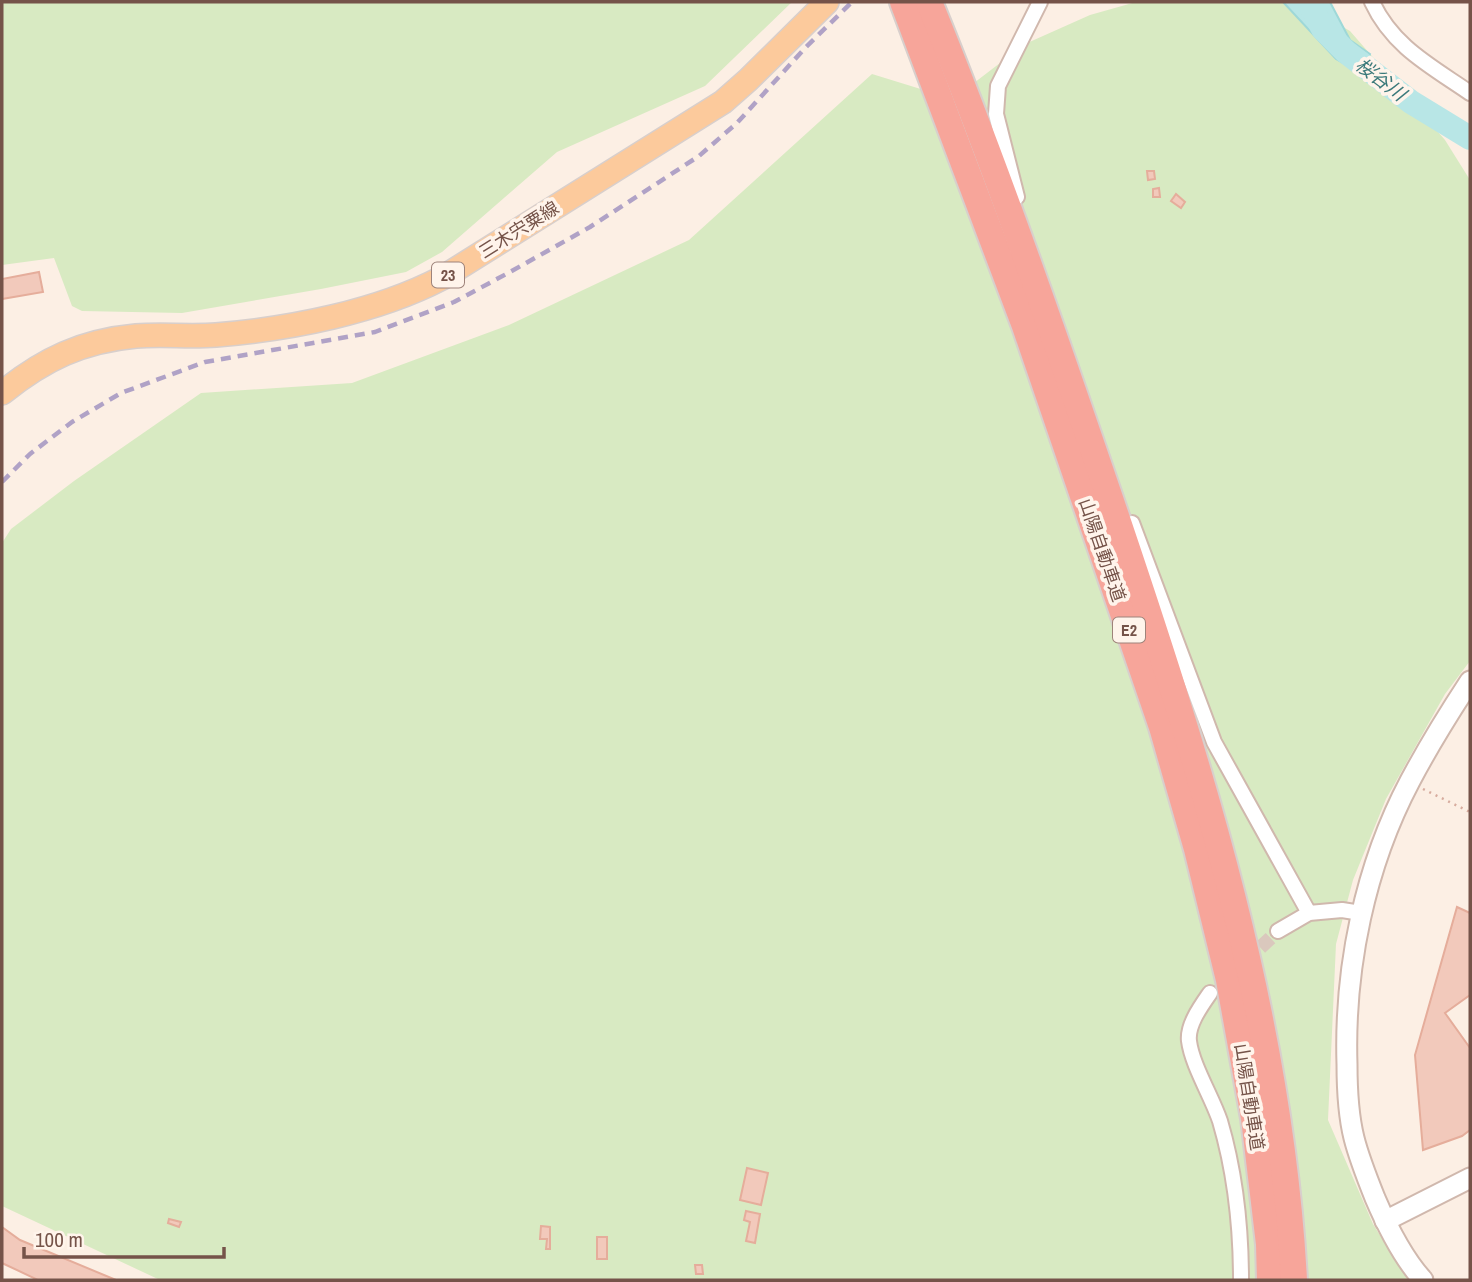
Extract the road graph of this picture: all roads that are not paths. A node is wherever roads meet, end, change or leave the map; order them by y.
1 (827, 2) edge
2 (883, 2) edge
3 (903, 2) edge
4 (929, 2) edge
5 (1040, 2) edge
6 (1372, 2) edge
7 (1470, 93) edge
8 (988, 228) junction
9 (2, 393) edge
10 (1470, 681) edge
11 (1309, 913) junction
12 (1361, 913) junction
13 (1278, 931) tunnel mouth
14 (1210, 993) dead end
15 (1470, 1178) edge
16 (1385, 1221) junction
17 (1241, 1280) edge
18 (1270, 1280) edge
19 (1294, 1280) edge
20 (1423, 1280) edge

1 - 9 main road, 三木宍粟線 / 23
2 - 8 highway
3 - 8 highway, 山陽自動車道 / E2
4 - 19 highway, 山陽自動車道 / E2
5 - 11 street
6 - 7 street
8 - 18 highway, 山陽自動車道 / E2
10 - 12 street
11 - 12 street
11 - 13 street
12 - 16 street
14 - 17 street
15 - 16 street
16 - 20 street

